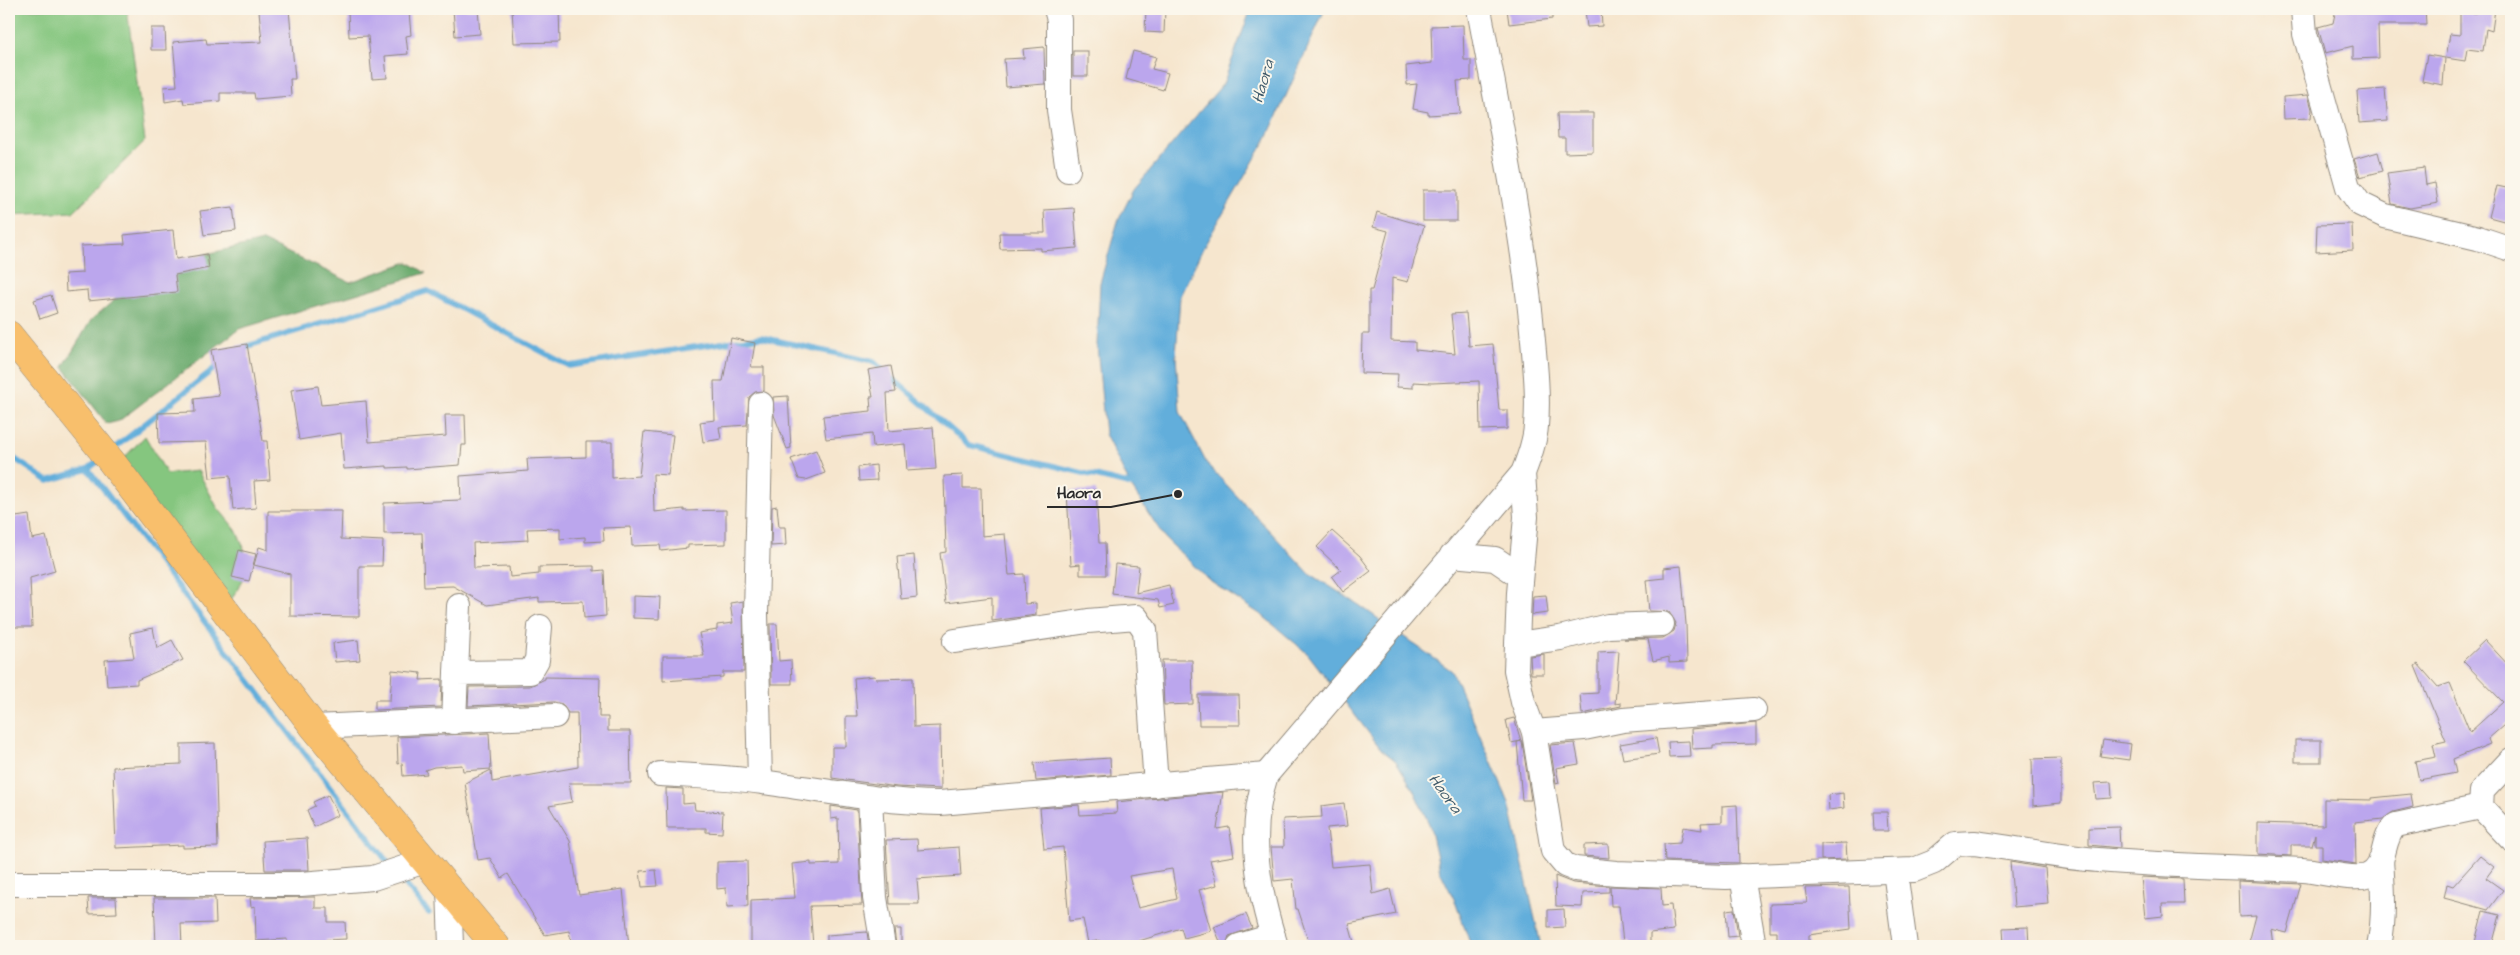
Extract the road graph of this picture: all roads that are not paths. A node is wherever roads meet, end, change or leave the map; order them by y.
1 (1056, 9) edge
2 (1479, 9) edge
3 (2303, 9) edge
4 (1068, 170) dead end
5 (2511, 249) edge
6 (9, 335) edge
7 (760, 404) dead end
8 (1523, 473) junction
9 (1447, 561) junction
10 (1520, 576) junction
11 (459, 606) dead end
12 (1662, 624) dead end
13 (540, 627) dead end
14 (955, 641) dead end
15 (1516, 644) junction
16 (456, 673) junction
17 (1754, 710) dead end
18 (555, 716) dead end
19 (454, 722) junction
20 (314, 727) junction
21 (1534, 732) junction
22 (2511, 760) edge
23 (660, 774) dead end
24 (1266, 775) junction
25 (760, 781) junction
26 (1156, 785) junction
27 (870, 798) junction
28 (2481, 807) junction
29 (2511, 839) edge
30 (2382, 859) junction
31 (426, 861) junction
32 (1895, 871) junction
33 (1742, 876) junction
34 (9, 884) edge
35 (449, 888) junction
36 (1275, 941) edge
37 (451, 946) edge
38 (496, 946) edge
39 (883, 946) edge
40 (1239, 946) edge
41 (1754, 946) edge
42 (1905, 946) edge
43 (2379, 946) edge

1 - 4 street
2 - 8 street
3 - 5 street
6 - 20 main road
7 - 25 street
8 - 9 street
8 - 10 street
9 - 10 street
9 - 24 street
10 - 15 street
11 - 16 street
12 - 15 street
13 - 16 street
14 - 26 street
15 - 21 street
16 - 19 street
17 - 21 street
18 - 19 street
19 - 20 street
20 - 31 main road
21 - 33 street
22 - 28 street
23 - 25 street
24 - 26 street
24 - 36 street
25 - 27 street
26 - 27 street
27 - 39 street
28 - 29 street
28 - 30 street
30 - 32 street
30 - 43 street
31 - 34 street
31 - 35 main road
32 - 33 street
32 - 42 street
33 - 41 street
35 - 37 street
35 - 38 main road
36 - 40 street

